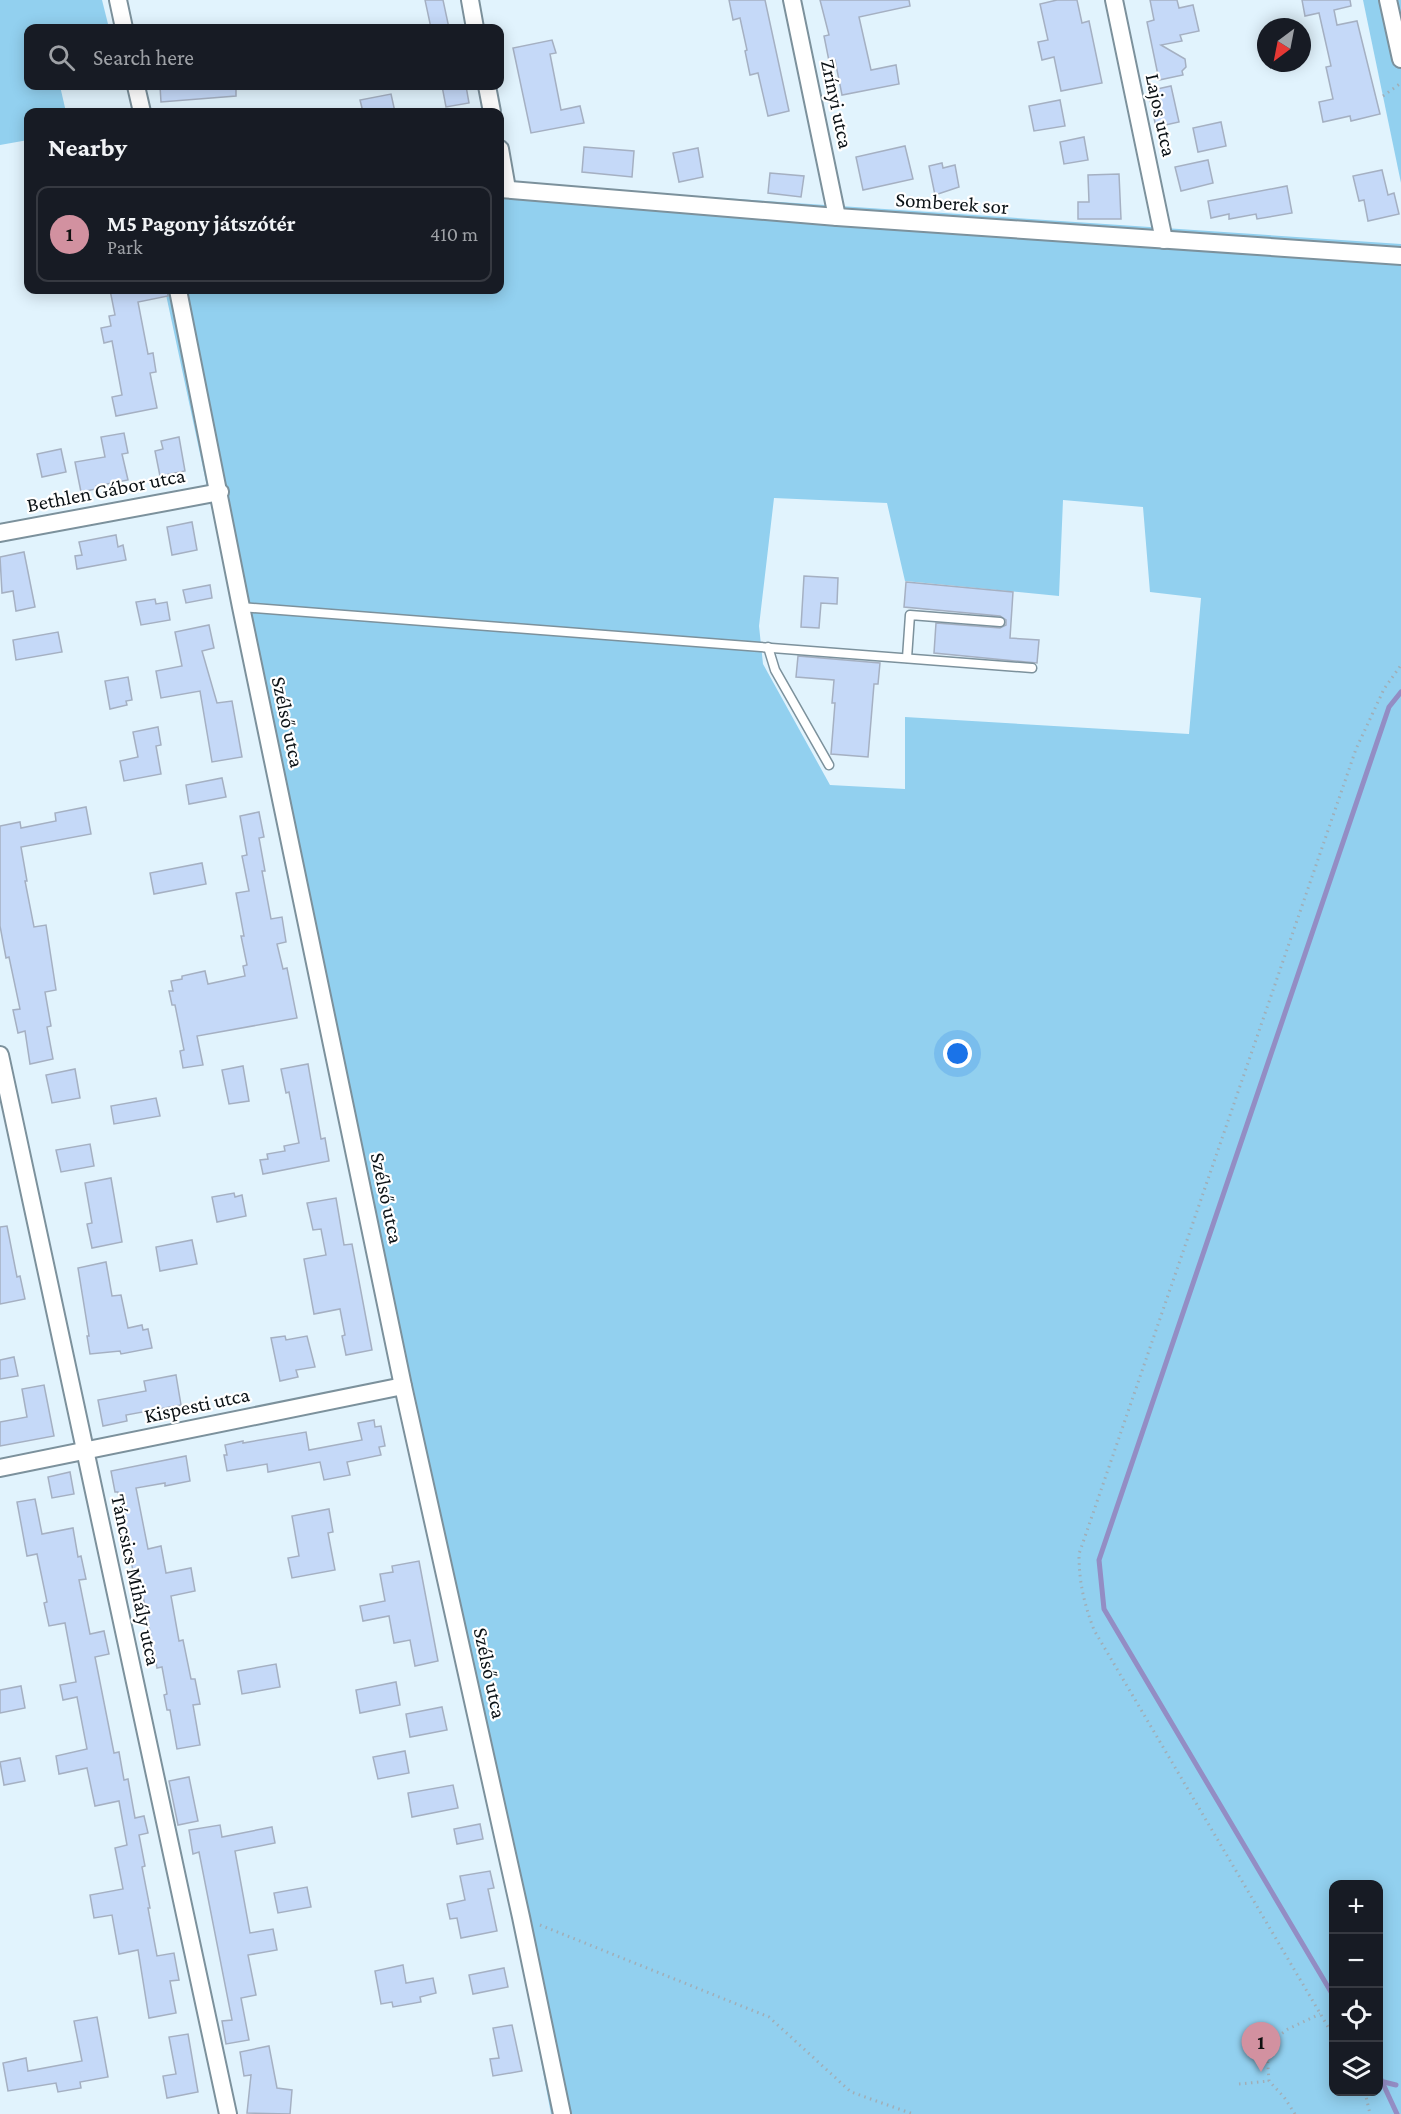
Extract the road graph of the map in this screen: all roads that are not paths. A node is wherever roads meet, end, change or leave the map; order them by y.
1 (118, 0) edge
2 (470, 0) edge
3 (792, 0) edge
4 (1114, 0) edge
5 (1388, 0) edge
6 (123, 24) edge
7 (474, 24) edge
8 (1401, 60) edge
9 (137, 90) edge
10 (488, 90) edge
11 (141, 108) edge
12 (491, 108) edge
13 (504, 189) edge
14 (837, 217) junction
15 (1164, 240) junction
16 (1401, 256) edge
17 (179, 294) edge
18 (220, 492) junction
19 (0, 533) edge
20 (242, 607) junction
21 (1000, 622) dead end
22 (768, 647) junction
23 (907, 658) junction
24 (1032, 668) dead end
25 (829, 765) dead end
26 (0, 1055) edge
27 (403, 1386) junction
28 (85, 1451) junction
29 (0, 1468) edge
30 (228, 2114) edge
31 (562, 2114) edge

1 - 6 street
2 - 7 street
3 - 14 street, Zrínyi utca
4 - 15 street, Lajos utca
5 - 8 street
9 - 11 street
10 - 12 street
13 - 14 street, Somberek sor
14 - 15 street, Somberek sor
15 - 16 street, Somberek sor
17 - 18 street, Szélső utca
18 - 19 street, Bethlen Gábor utca
18 - 20 street, Szélső utca
20 - 22 lane
20 - 27 street, Szélső utca
21 - 23 lane
22 - 23 lane
22 - 25 lane
23 - 24 lane
26 - 28 street, Táncsics Mihály utca
27 - 28 street, Kispesti utca
27 - 31 street, Szélső utca
28 - 29 street, Kispesti utca
28 - 30 street, Táncsics Mihály utca

